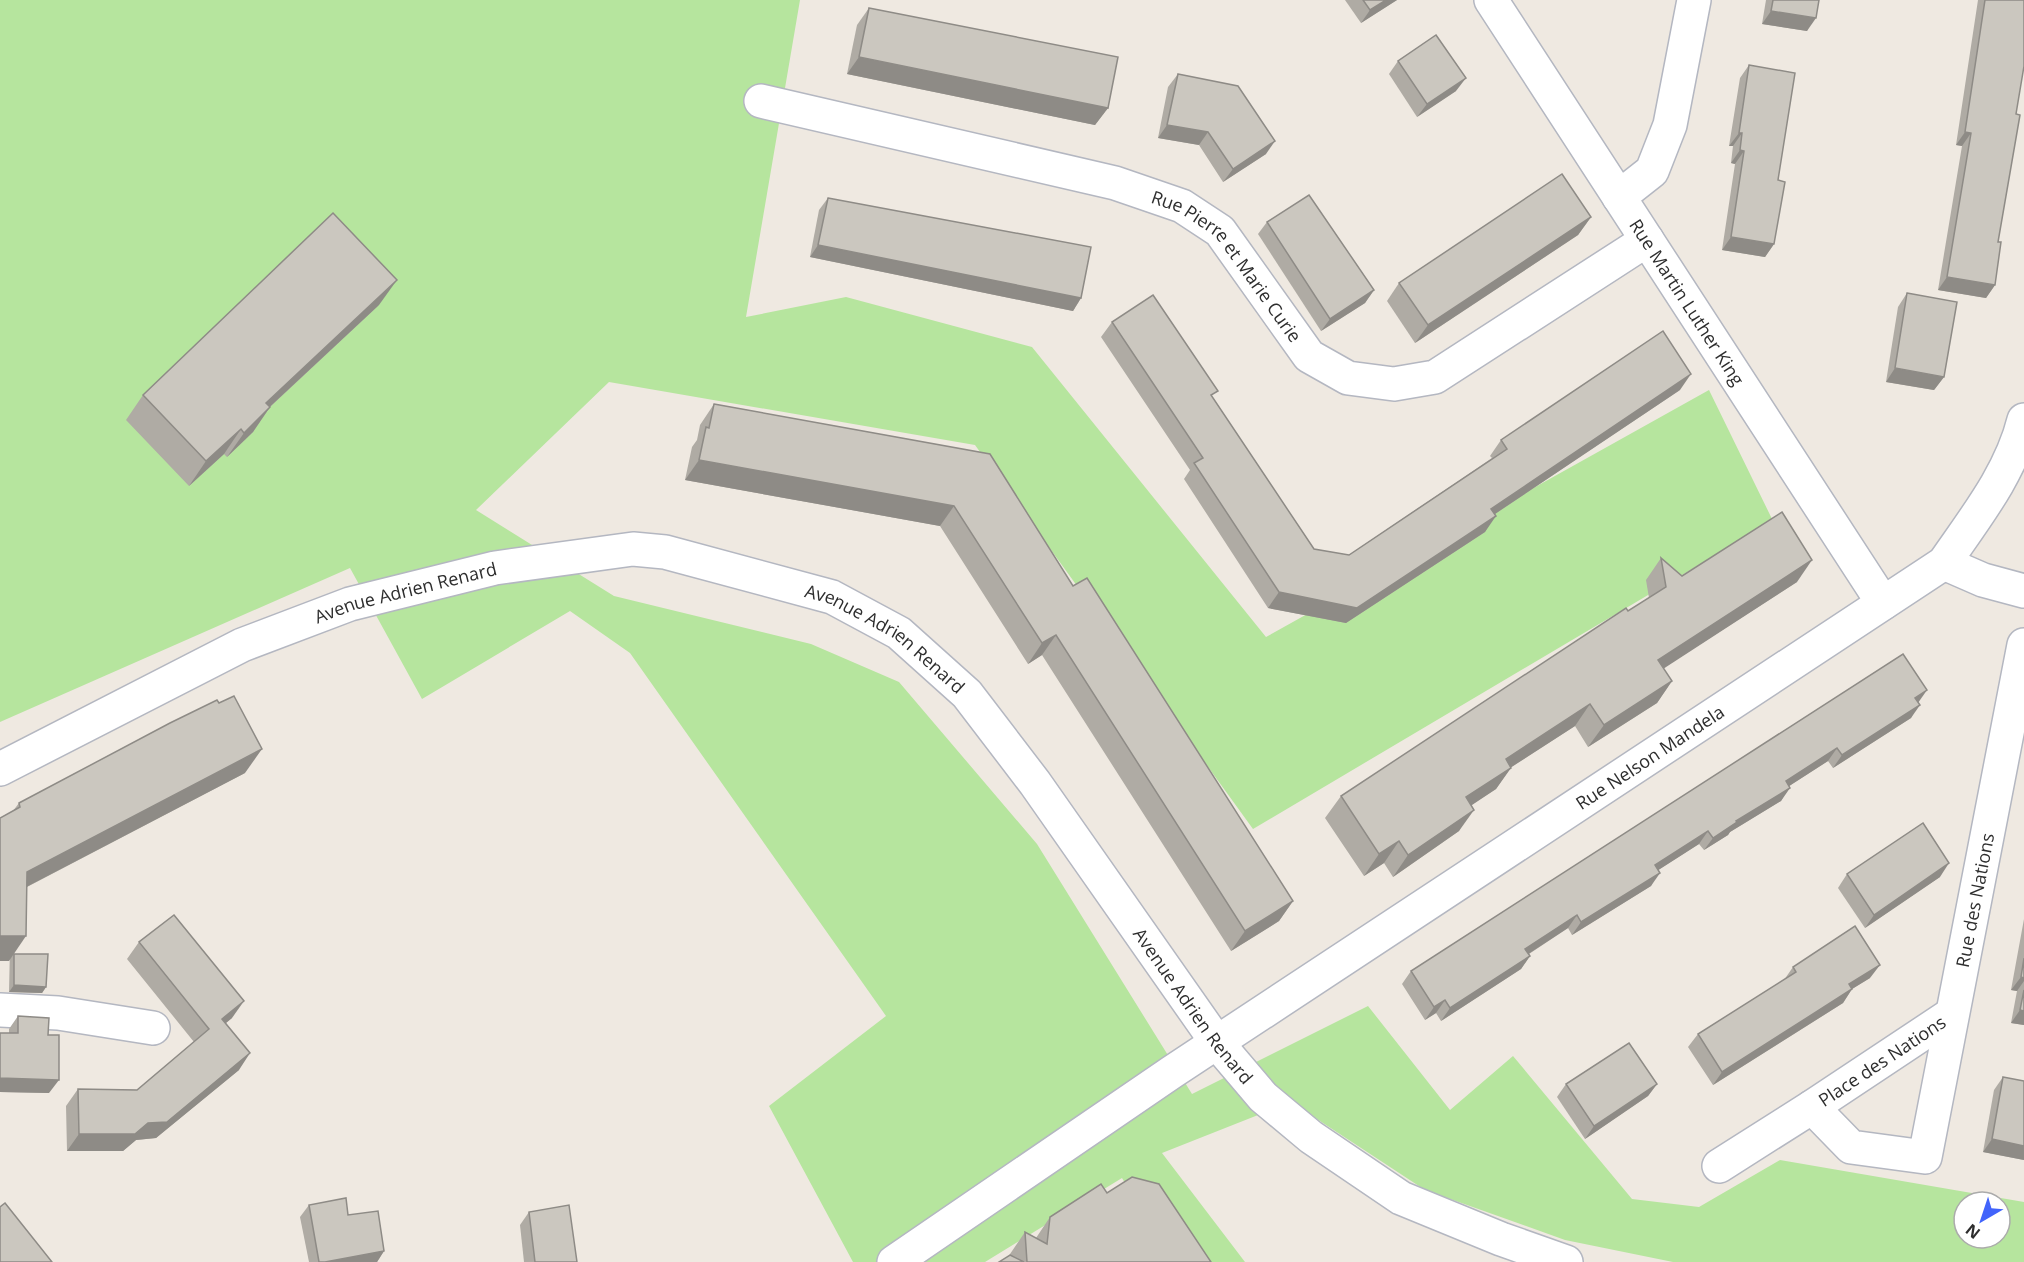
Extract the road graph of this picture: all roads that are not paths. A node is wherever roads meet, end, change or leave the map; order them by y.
1 (1491, 0) edge
2 (1694, 0) edge
3 (761, 101) dead end
4 (1619, 197) junction
5 (1647, 240) junction
6 (2024, 420) edge
7 (1944, 563) junction
8 (2024, 591) edge
9 (1883, 603) junction
10 (2024, 645) edge
11 (0, 769) edge
12 (0, 1010) edge
13 (1952, 1014) junction
14 (153, 1028) dead end
15 (1218, 1044) junction
16 (1812, 1107) junction
17 (1925, 1157) joint
18 (1719, 1166) dead end
19 (894, 1262) edge
20 (1566, 1262) edge

1 - 4 street, Rue Martin Luther King
2 - 4 street
3 - 5 street, Rue Pierre et Marie Curie
4 - 5 street, Rue Martin Luther King
5 - 9 street, Rue Martin Luther King
6 - 7 street, Rue Nelson Mandela
7 - 8 street
7 - 9 street, Rue Nelson Mandela
9 - 15 street, Rue Nelson Mandela
10 - 13 street, Rue des Nations
11 - 15 street, Avenue Adrien Renard
12 - 14 street
13 - 16 street, Place des Nations
13 - 17 street, Rue des Nations
15 - 19 street, Rue Nelson Mandela
15 - 20 street, Avenue Adrien Renard
16 - 17 street, Place des Nations
16 - 18 street, Place des Nations

